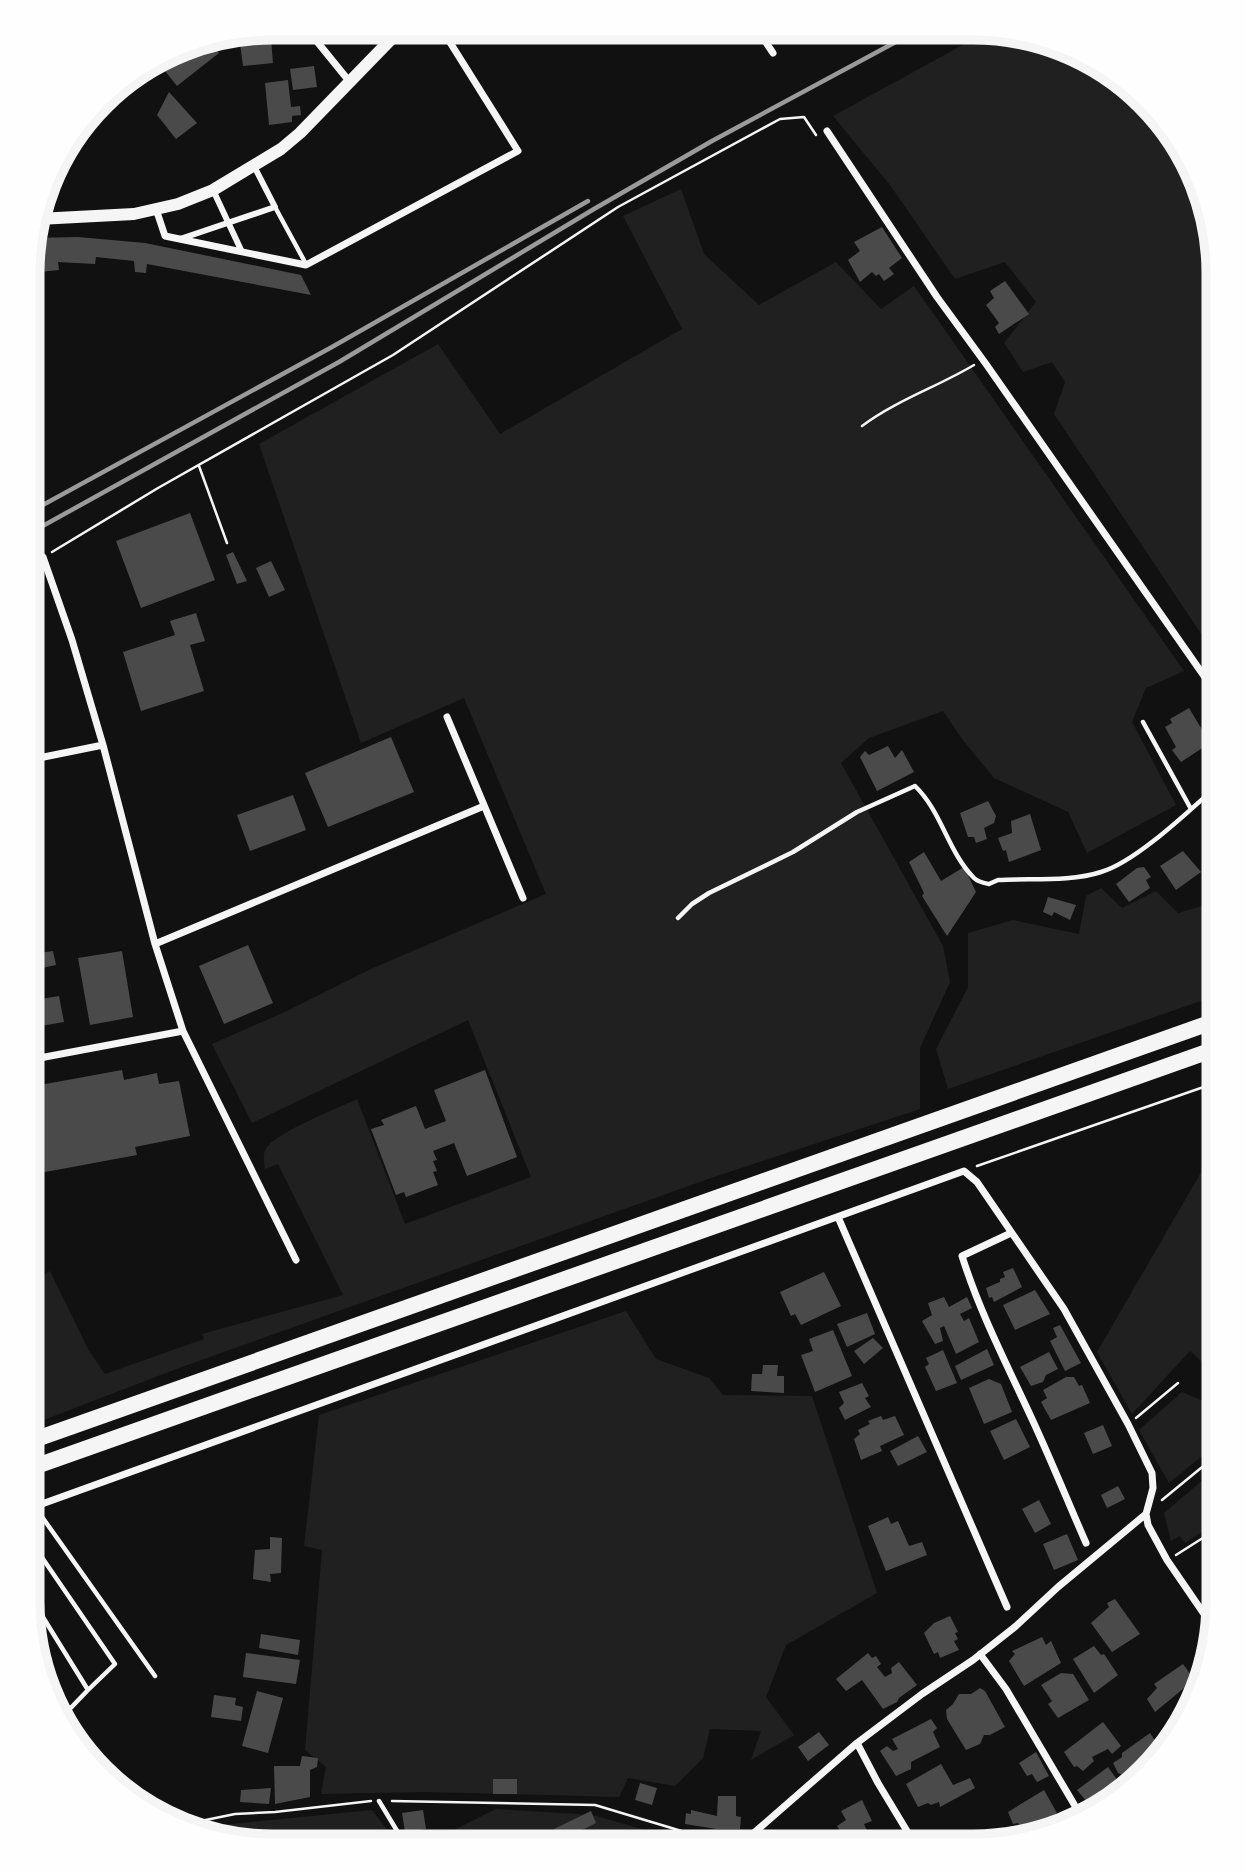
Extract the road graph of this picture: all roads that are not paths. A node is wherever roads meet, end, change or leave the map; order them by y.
1 (764, 40) edge
2 (316, 41) edge
3 (389, 41) edge
4 (448, 41) edge
5 (773, 54) dead end
6 (349, 81) junction
7 (827, 131) dead end
8 (254, 165) junction
9 (213, 190) junction
10 (275, 207) junction
11 (156, 209) junction
12 (47, 219) edge
13 (229, 222) junction
14 (178, 239) junction
15 (242, 252) junction
16 (306, 265) junction
17 (40, 559) edge
18 (1206, 678) edge
19 (447, 717) dead end
20 (1143, 722) dead end
21 (103, 745) junction
22 (40, 758) edge
23 (1206, 796) edge
24 (484, 806) junction
25 (1191, 809) junction
26 (523, 898) dead end
27 (678, 918) dead end
28 (155, 944) junction
29 (1205, 1024) edge
30 (183, 1031) junction
31 (1205, 1052) edge
32 (40, 1058) edge
33 (838, 1217) junction
34 (1011, 1233) junction
35 (296, 1260) dead end
36 (40, 1438) edge
37 (40, 1465) edge
38 (40, 1504) edge
39 (1146, 1514) junction
40 (40, 1519) edge
41 (1086, 1543) dead end
42 (40, 1555) edge
43 (1007, 1607) dead end
44 (41, 1614) edge
45 (1205, 1615) edge
46 (980, 1654) junction
47 (155, 1676) dead end
48 (88, 1690) junction
49 (68, 1711) edge
50 (858, 1743) junction
51 (379, 1801) road end
52 (1077, 1809) edge
53 (399, 1834) edge
54 (753, 1834) edge
55 (909, 1834) edge

1 - 5 street
2 - 6 street
3 - 6 main road
4 - 16 street
6 - 8 main road
7 - 18 street
8 - 9 main road
8 - 10 street
9 - 11 main road
9 - 13 street
10 - 13 street
10 - 16 lane
11 - 12 main road
11 - 14 street
13 - 14 street
13 - 15 street
14 - 15 street
15 - 16 street
17 - 21 street
19 - 24 street
20 - 25 lane
21 - 22 street
21 - 28 street
23 - 25 lane
24 - 26 street
24 - 28 street
25 - 27 lane
28 - 30 street
29 - 36 highway
30 - 32 street
30 - 35 street
31 - 37 highway
33 - 34 street
33 - 38 street
33 - 43 street
34 - 39 street
34 - 41 street
39 - 45 street
39 - 46 street
40 - 47 lane
42 - 48 lane
44 - 48 lane
46 - 50 street
46 - 52 street
48 - 49 lane
50 - 54 street
50 - 55 street
51 - 53 lane

